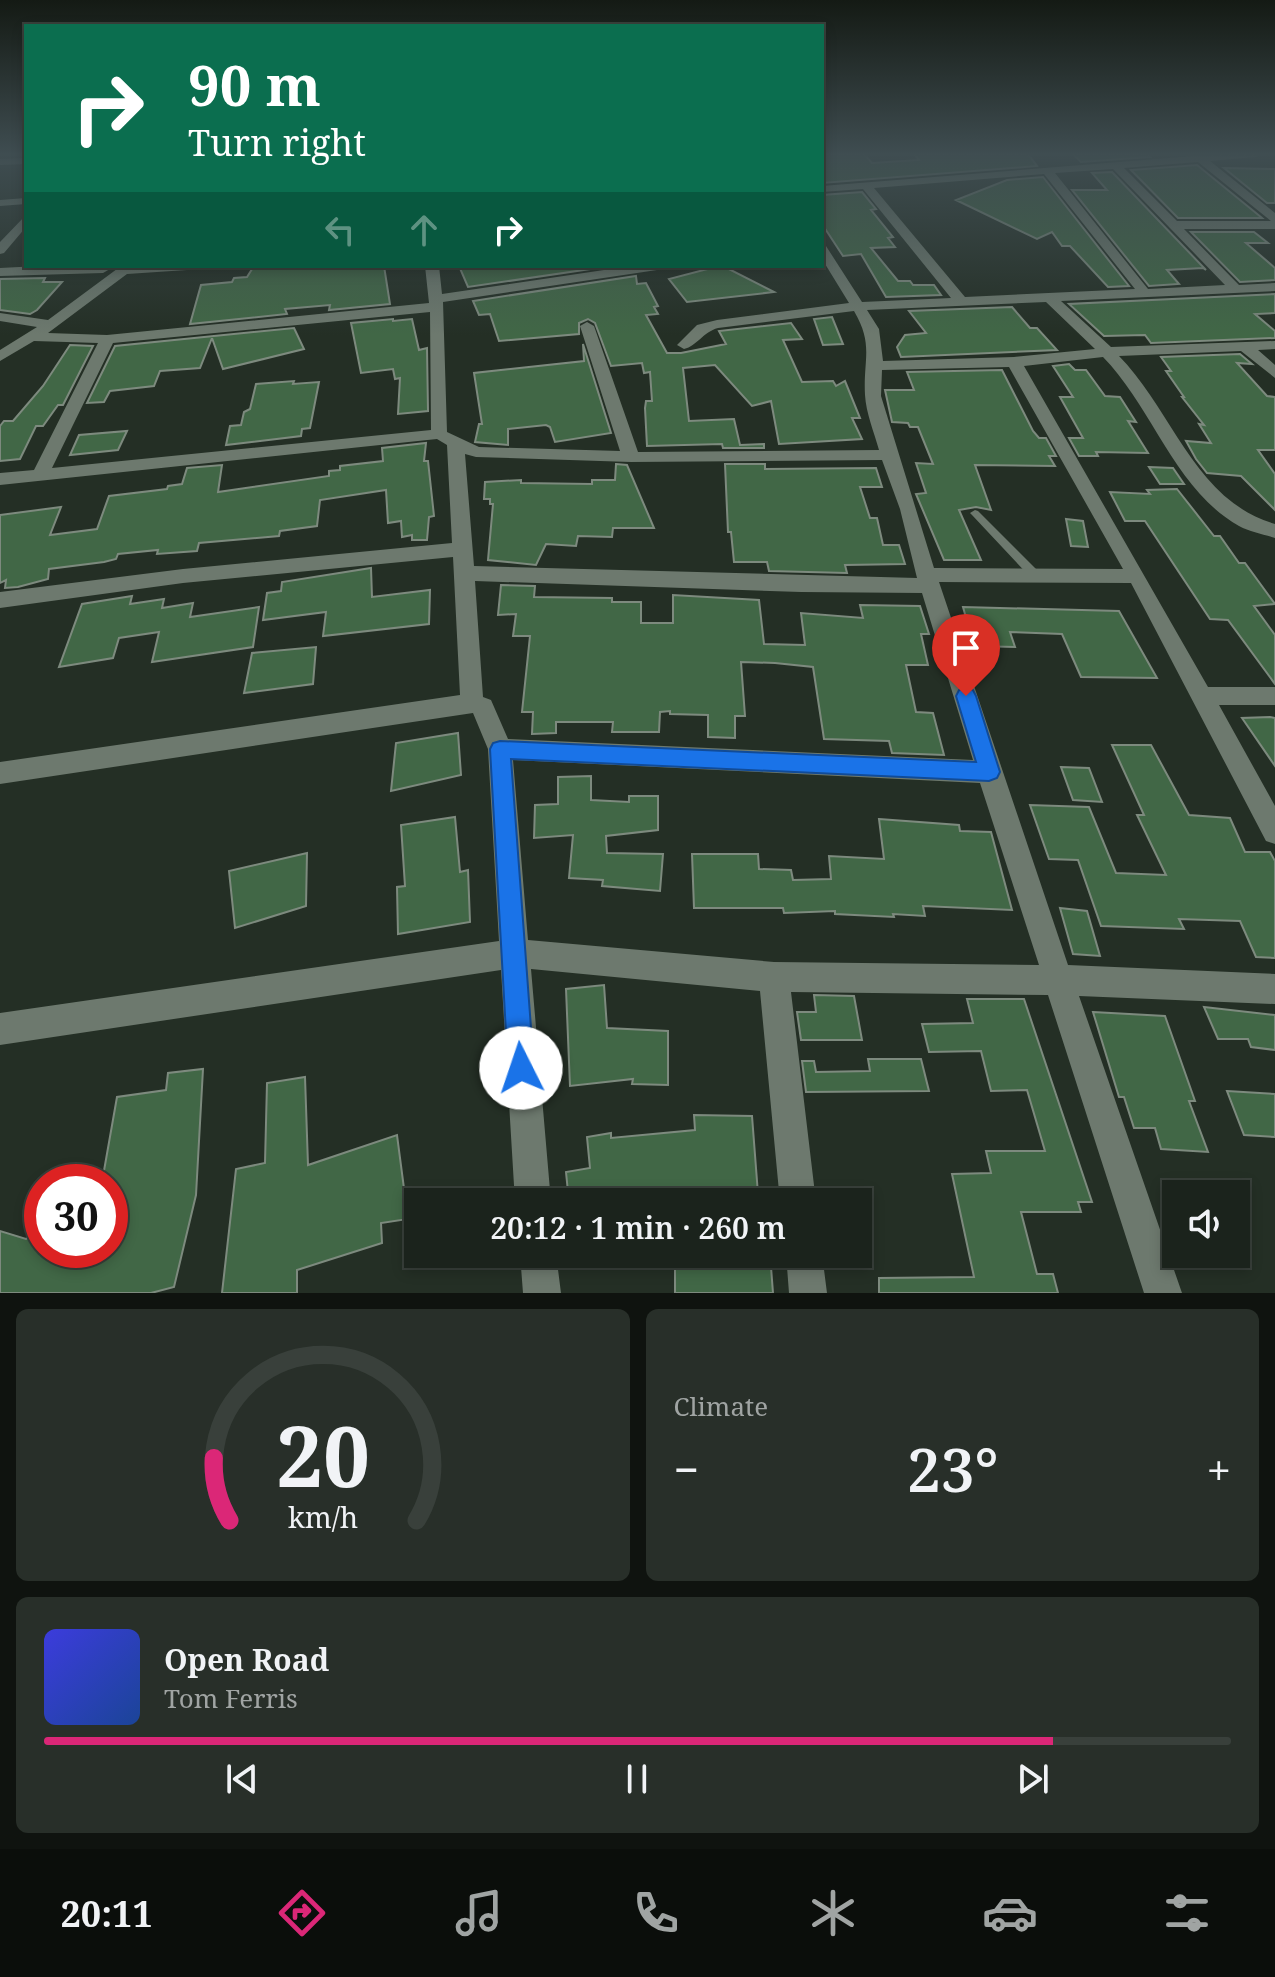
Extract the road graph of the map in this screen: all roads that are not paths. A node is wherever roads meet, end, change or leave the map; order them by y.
1 (889, 214) edge
2 (1082, 214) edge
3 (1164, 214) edge
4 (24, 220) edge
5 (1175, 225) junction
6 (1275, 225) edge
7 (6, 234) edge
8 (0, 250) edge
9 (824, 252) edge
10 (127, 268) edge
11 (432, 268) edge
12 (645, 268) edge
13 (103, 269) dead end
14 (0, 272) edge
15 (1233, 286) junction
16 (1275, 287) edge
17 (1143, 291) junction
18 (1051, 299) junction
19 (962, 302) junction
20 (436, 303) junction
21 (859, 306) junction
22 (0, 317) edge
23 (51, 325) junction
24 (587, 326) dead end
25 (32, 337) junction
26 (107, 339) junction
27 (684, 345) dead end
28 (1275, 345) edge
29 (1244, 346) junction
30 (1106, 352) junction
31 (0, 356) edge
32 (1014, 362) junction
33 (874, 366) junction
34 (1275, 373) edge
35 (447, 439) junction
36 (889, 455) junction
37 (631, 457) junction
38 (40, 475) junction
39 (0, 479) edge
40 (975, 513) dead end
41 (1275, 531) edge
42 (462, 549) junction
43 (464, 573) junction
44 (1036, 576) junction
45 (1137, 576) junction
46 (928, 581) junction
47 (0, 600) edge
48 (1203, 696) junction
49 (1275, 696) edge
50 (472, 704) junction
51 (500, 749) junction
52 (989, 772) junction
53 (0, 773) edge
54 (1275, 832) edge
55 (514, 953) junction
56 (774, 977) junction
57 (1060, 980) junction
58 (1275, 989) edge
59 (0, 1029) edge
60 (532, 1188) edge
61 (797, 1188) edge
62 (539, 1268) edge
63 (805, 1268) edge
64 (542, 1293) edge
65 (808, 1293) edge
66 (1163, 1293) edge

1 - 19 street
2 - 17 street
3 - 5 street
4 - 7 street
5 - 6 street
5 - 15 street
7 - 8 street
9 - 21 street
10 - 23 street
11 - 20 street
12 - 20 street
13 - 14 street
15 - 16 street
15 - 17 street
17 - 18 street
18 - 19 street
18 - 30 street
19 - 21 street
20 - 26 street
20 - 35 street
21 - 27 street
21 - 33 street
22 - 23 street
23 - 25 street
24 - 37 street
25 - 26 street
25 - 31 street
26 - 38 street
28 - 29 street
29 - 30 street
29 - 34 street
30 - 32 street
30 - 41 street
32 - 33 street
32 - 45 street
33 - 36 street
35 - 37 street
35 - 38 street
35 - 42 street
36 - 37 street
36 - 46 street
38 - 39 street
40 - 44 lane
42 - 43 street
42 - 47 street
43 - 46 street
43 - 50 street
44 - 45 street
44 - 46 street
45 - 48 street
46 - 52 street
48 - 49 street
48 - 54 street
50 - 51 street
50 - 53 street
51 - 52 street
51 - 55 street
52 - 57 street
55 - 56 street
55 - 59 street
55 - 60 street
56 - 57 street
56 - 61 street
57 - 58 street
57 - 66 street
62 - 64 street
63 - 65 street

